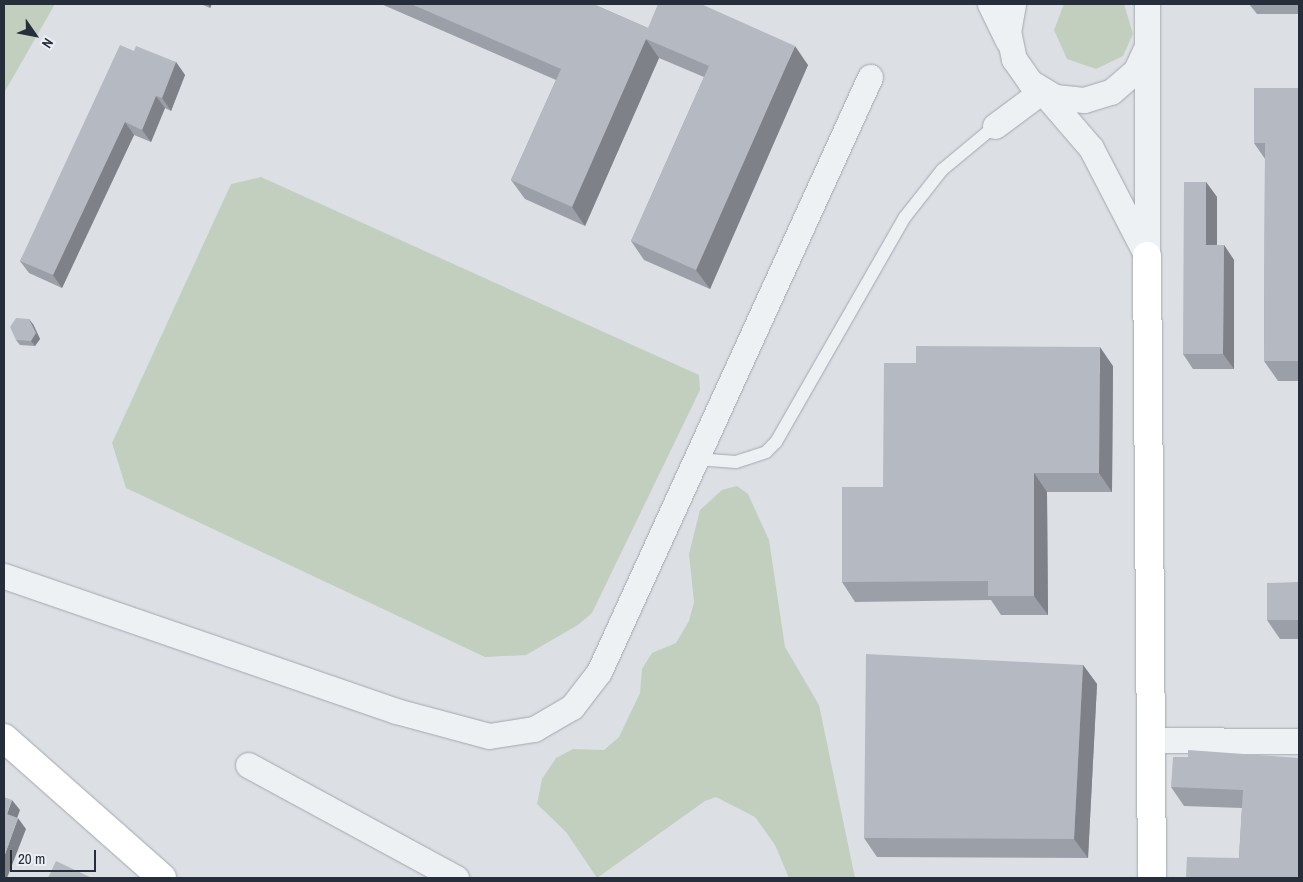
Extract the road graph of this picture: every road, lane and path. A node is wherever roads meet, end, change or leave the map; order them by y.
1 (990, 4) edge
2 (1014, 4) edge
3 (1146, 7) edge
4 (1010, 46) junction
5 (1147, 46) junction
6 (870, 77) dead end
7 (1042, 91) junction
8 (995, 126) joint
9 (1147, 256) junction
10 (696, 459) junction
11 (4, 576) edge
12 (4, 738) edge
13 (1150, 740) junction
14 (1299, 741) edge
15 (248, 765) dead end
16 (162, 878) edge
17 (456, 878) edge
18 (1152, 878) edge

1 - 4 street
2 - 4 street
3 - 5 street
4 - 7 street
5 - 7 street
5 - 9 street
6 - 10 street
7 - 8 street
7 - 9 street
8 - 10 lane
9 - 13 street
10 - 11 street
12 - 16 street
13 - 14 street
13 - 18 street
15 - 17 street

